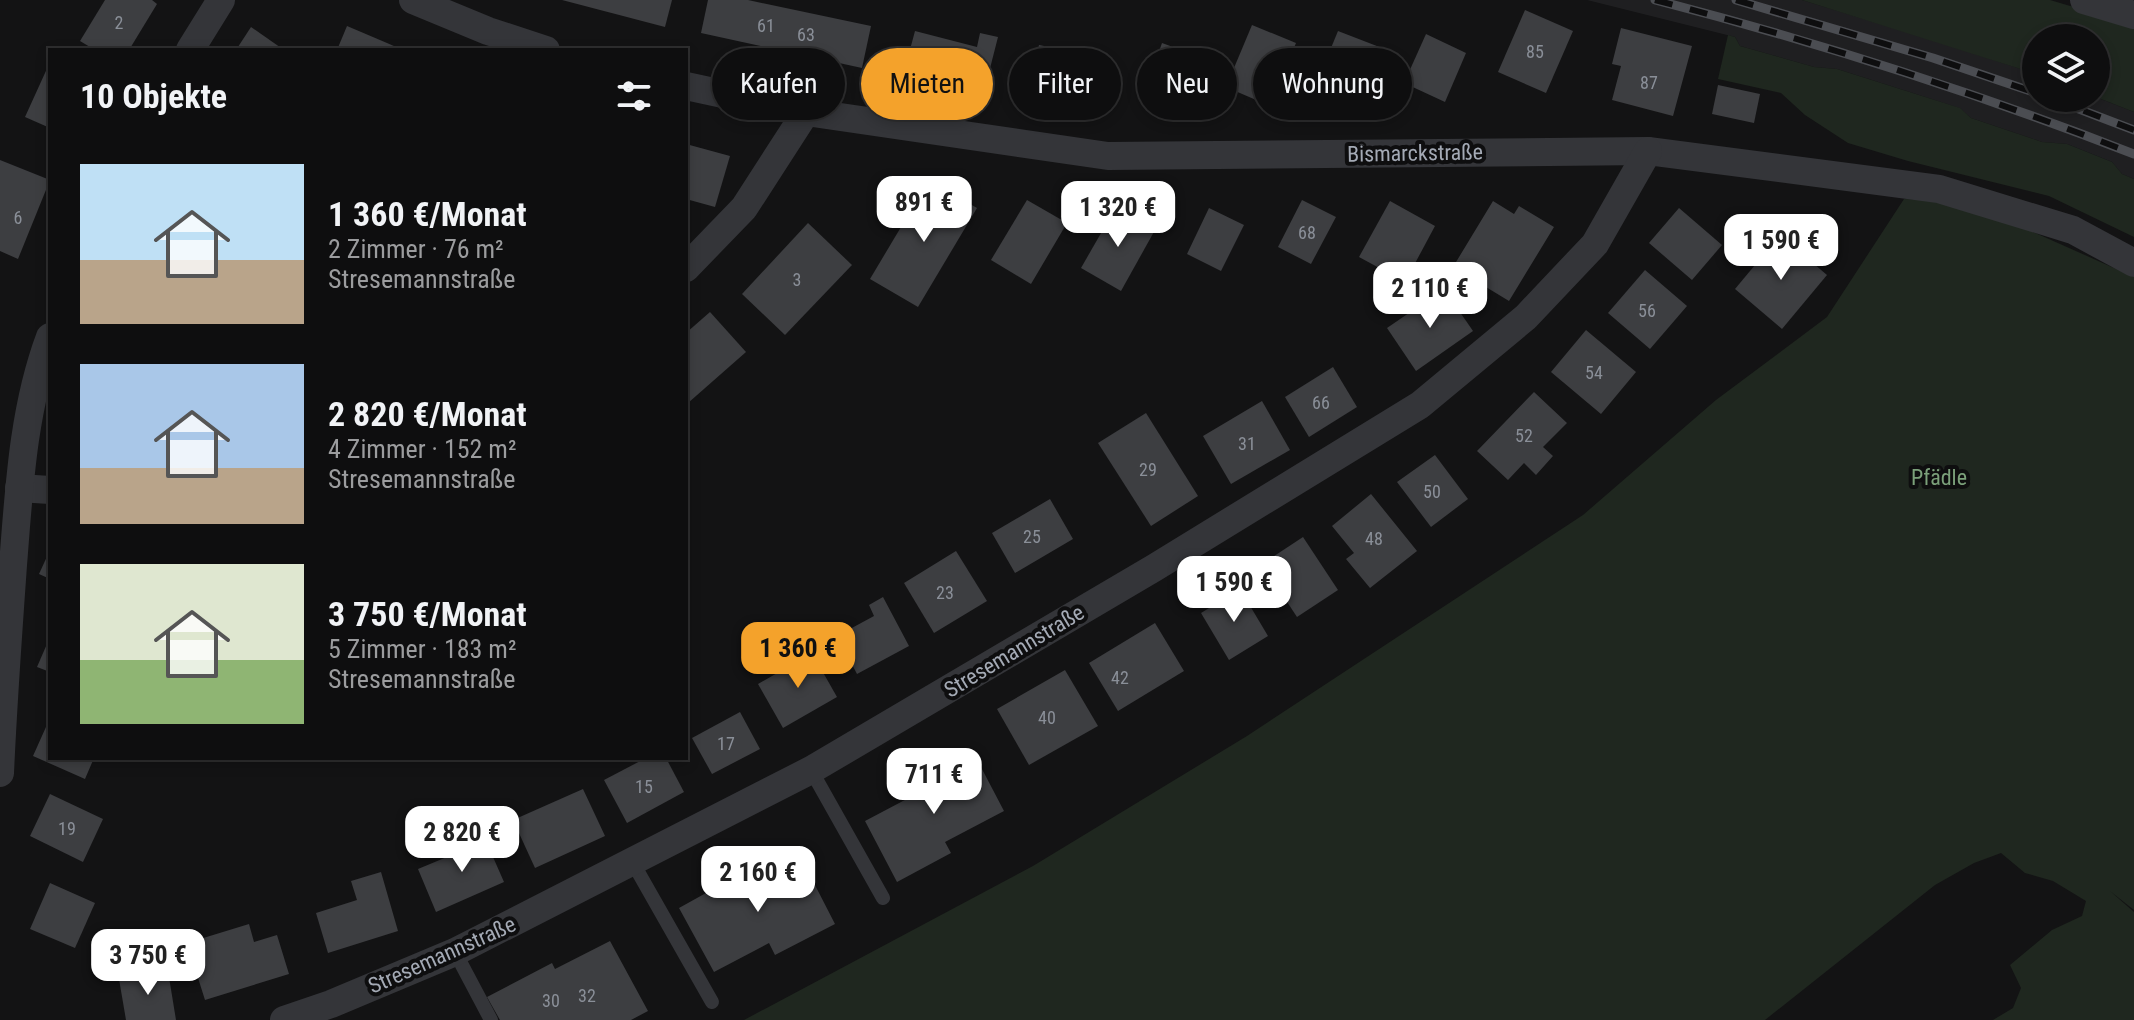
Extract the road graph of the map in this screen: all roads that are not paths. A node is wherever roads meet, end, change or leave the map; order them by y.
1 (221, 0) edge
2 (413, 0) edge
3 (2084, 0) edge
4 (2134, 15) edge
5 (191, 48) edge
6 (540, 48) edge
7 (688, 86) edge
8 (712, 92) edge
9 (845, 118) edge
10 (801, 120) edge
11 (1648, 151) junction
12 (2134, 263) edge
13 (688, 266) edge
14 (48, 343) edge
15 (19, 488) junction
16 (48, 490) edge
17 (811, 770) junction
18 (0, 773) edge
19 (633, 863) junction
20 (883, 898) dead end
21 (455, 952) junction
22 (712, 1002) dead end
23 (284, 1020) edge
24 (491, 1020) edge

1 - 5 street
2 - 6 street
3 - 4 street
7 - 8 street, Bismarckstraße
9 - 11 street, Bismarckstraße
10 - 13 street
11 - 12 street, Bismarckstraße
11 - 17 street, Stresemannstraße
14 - 15 street
15 - 16 street
15 - 18 street
17 - 19 street, Stresemannstraße
17 - 20 lane
19 - 21 street, Stresemannstraße
19 - 22 lane
21 - 23 street, Stresemannstraße
21 - 24 lane

